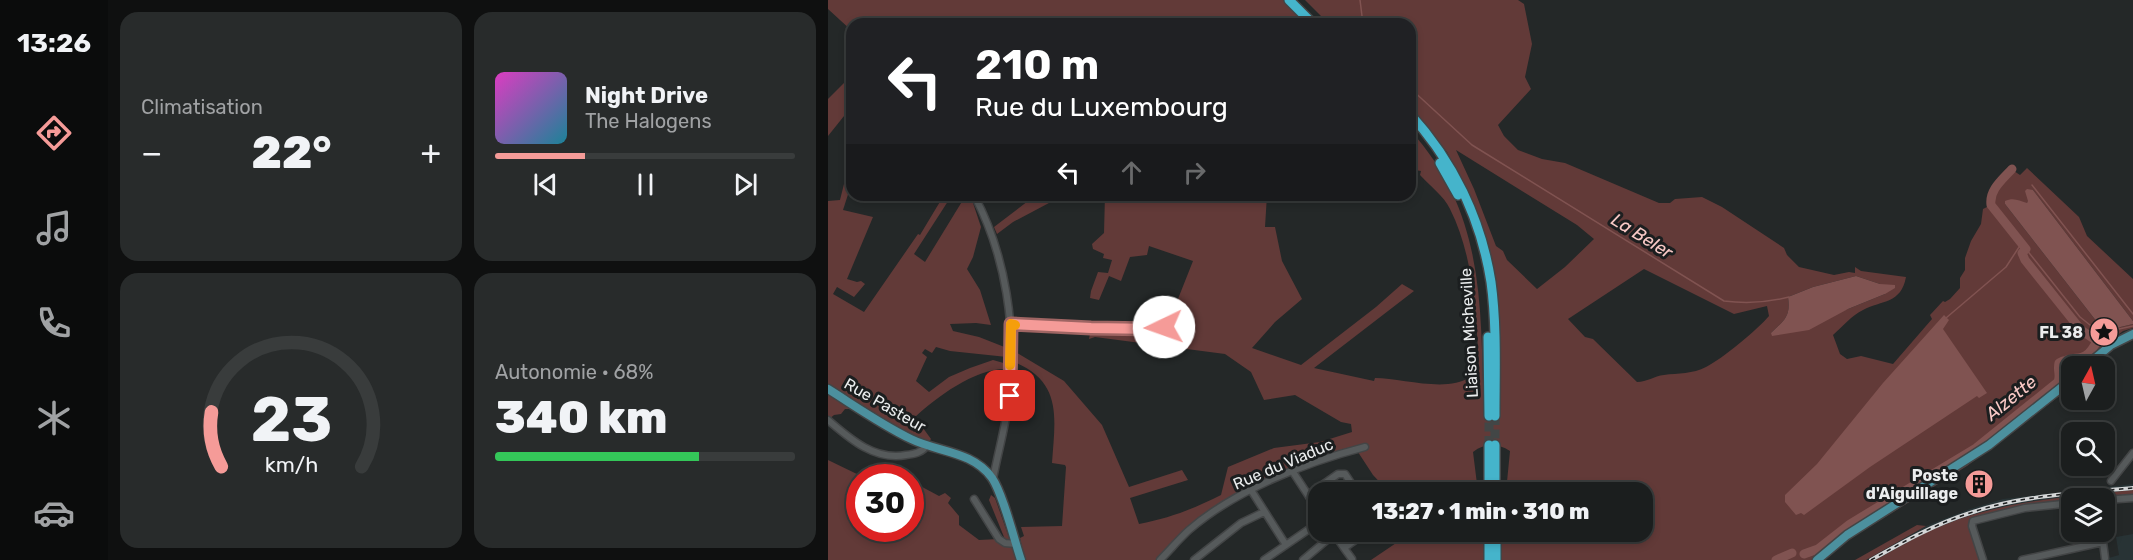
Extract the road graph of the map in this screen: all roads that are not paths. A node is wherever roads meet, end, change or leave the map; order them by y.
1 (1289, 0) edge
2 (1298, 0) edge
3 (1307, 18) edge
4 (1316, 18) edge
5 (1416, 121) edge
6 (1416, 130) edge
7 (977, 201) edge
8 (1174, 309) dead end
9 (1011, 324) junction
10 (2133, 334) edge
11 (2098, 356) edge
12 (2061, 388) edge
13 (828, 389) edge
14 (828, 420) edge
15 (927, 446) junction
16 (1365, 447) dead end
17 (2133, 453) edge
18 (997, 456) junction
19 (982, 468) junction
20 (1293, 472) junction
21 (993, 479) junction
22 (2111, 481) dead end
23 (1328, 482) edge
24 (1350, 482) edge
25 (1490, 482) edge
26 (1494, 482) edge
27 (1251, 490) junction
28 (1308, 495) edge
29 (2133, 498) edge
30 (974, 499) dead end
31 (2115, 499) edge
32 (2061, 504) edge
33 (1264, 512) junction
34 (1308, 530) edge
35 (1323, 542) edge
36 (1340, 542) edge
37 (1352, 542) edge
38 (1489, 542) edge
39 (1496, 542) edge
40 (2103, 542) joint
41 (1016, 544) junction
42 (1286, 544) junction
43 (1344, 548) junction
44 (2105, 558) dead end
45 (1352, 559) edge
46 (1021, 560) edge
47 (1160, 560) edge
48 (1194, 560) edge
49 (1264, 560) edge
50 (1303, 560) edge
51 (1489, 560) edge
52 (1496, 560) edge
53 (1817, 560) edge
54 (1983, 560) edge
55 (2022, 560) edge

1 - 3 highway
2 - 4 highway
5 - 6 highway, Liaison Micheville
7 - 9 street
8 - 9 street
9 - 18 street
10 - 11 main road
12 - 53 main road
13 - 15 main road, Rue Pasteur
14 - 15 street, Rue Pasteur
15 - 19 main road, Rue Pasteur
16 - 20 street, Rue du Viaduc
17 - 22 street
18 - 19 street
18 - 21 street
19 - 21 main road, Rue Pasteur
20 - 27 street, Rue du Viaduc
20 - 28 street
21 - 41 main road, Rue Pasteur
23 - 24 street
25 - 26 highway
27 - 33 street
27 - 47 street, Rue du Viaduc
29 - 31 street
30 - 41 street
32 - 54 street
33 - 42 street
33 - 48 street
34 - 42 street
35 - 50 street
36 - 43 street
37 - 43 street
38 - 51 highway
39 - 52 highway
40 - 44 street
40 - 55 street
41 - 46 main road, Rue Pasteur
42 - 49 street
43 - 45 street

